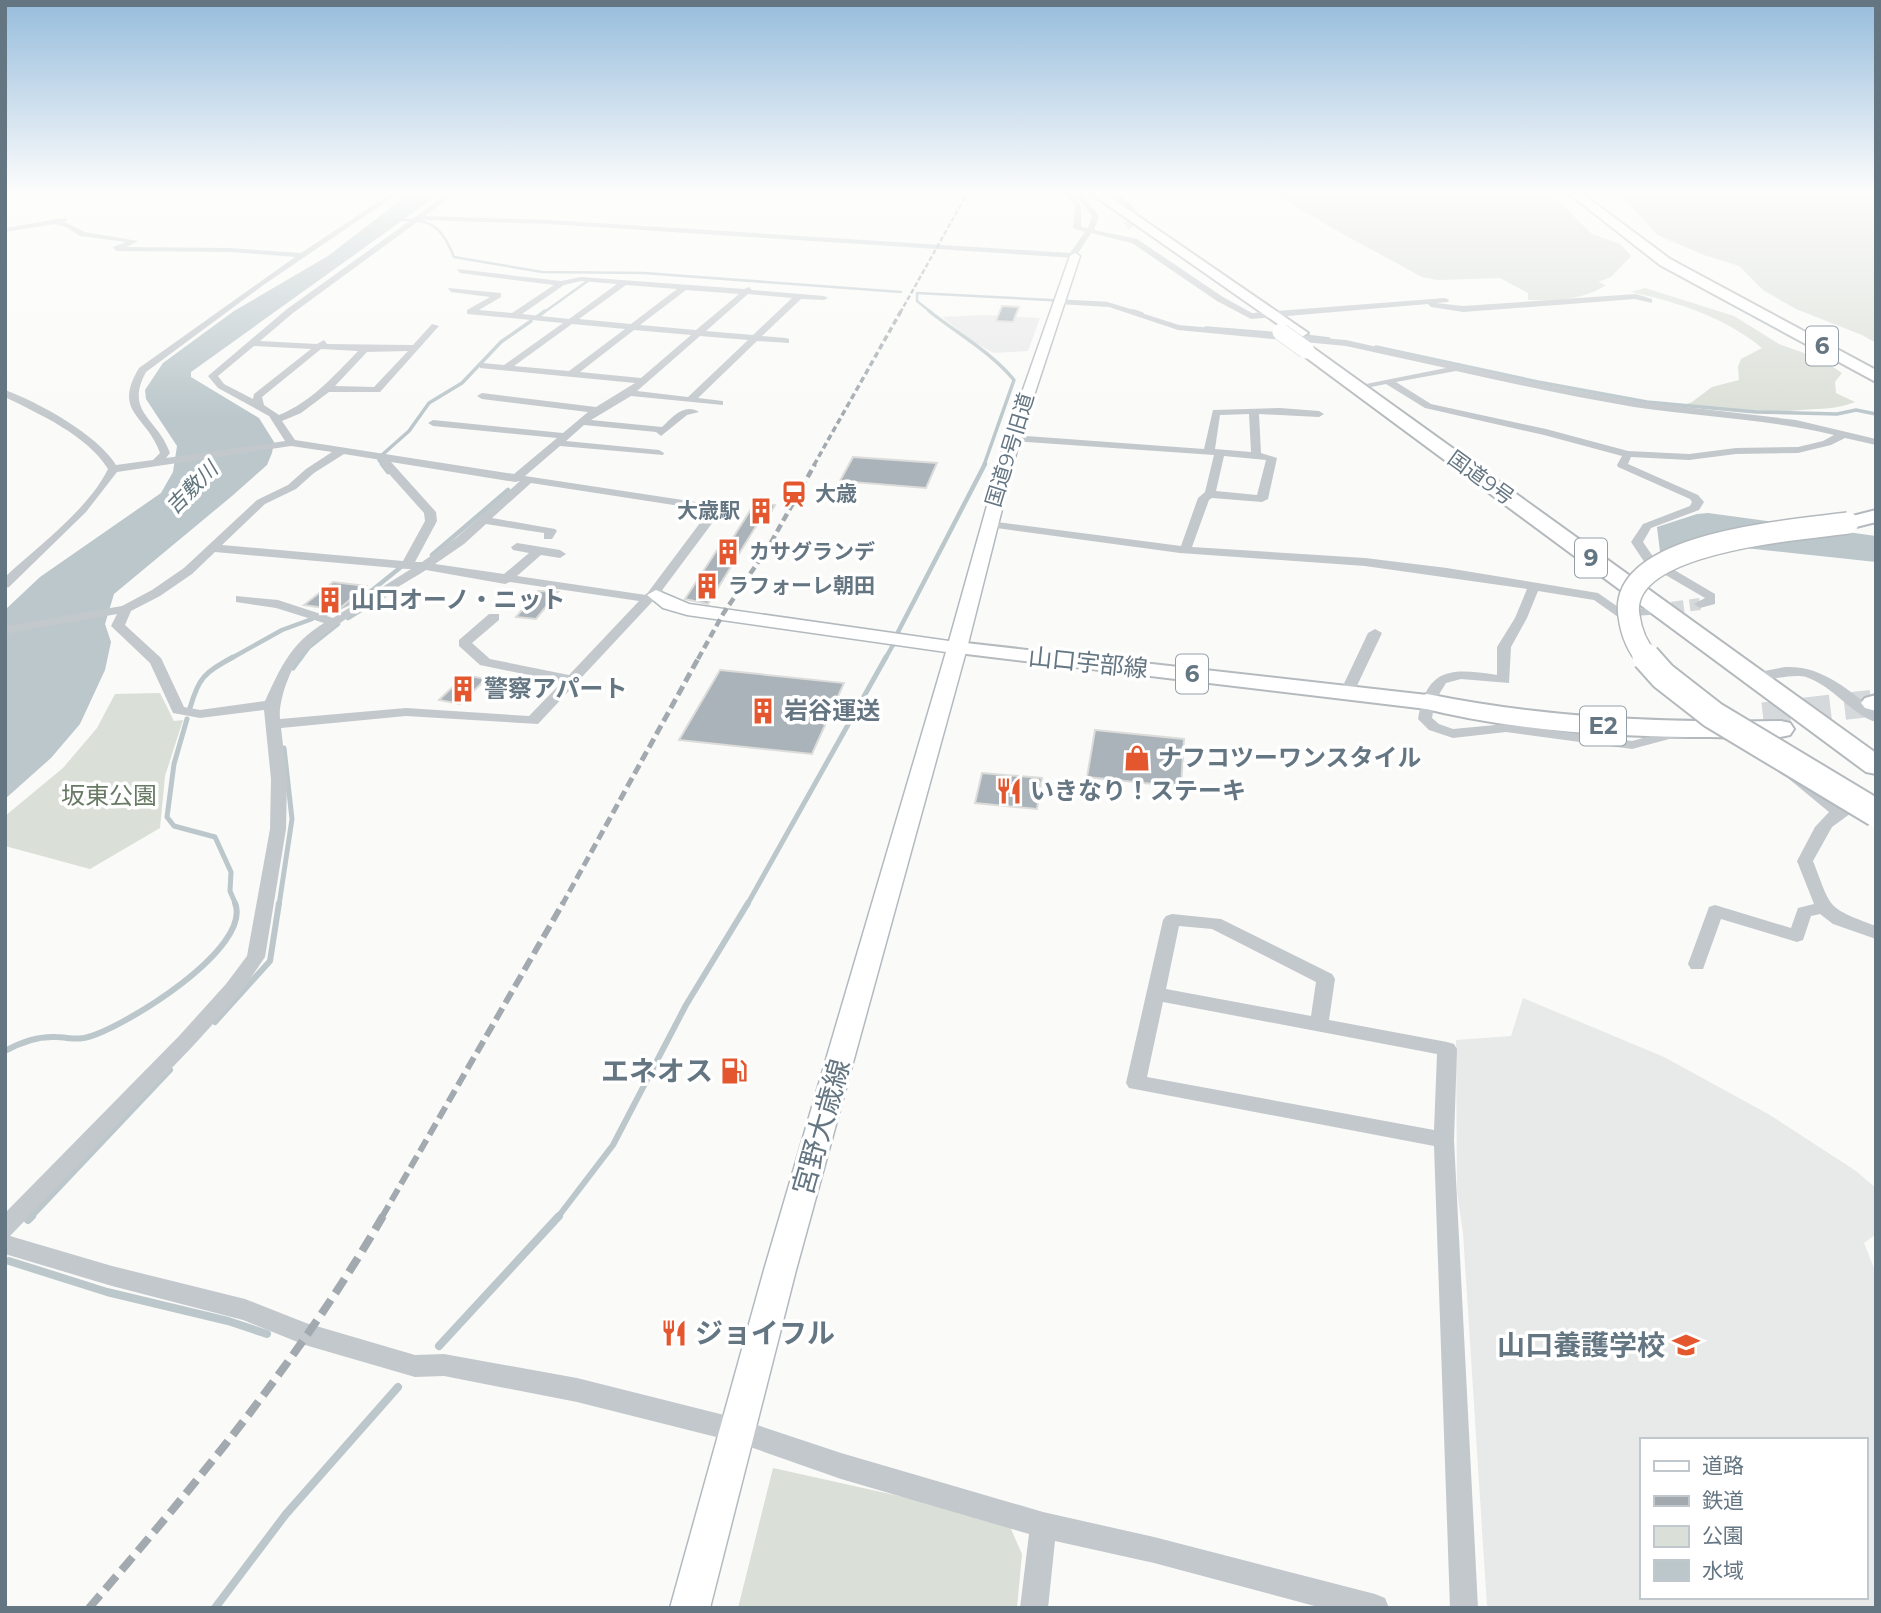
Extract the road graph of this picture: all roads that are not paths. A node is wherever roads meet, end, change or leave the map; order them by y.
1 (285, 267) edge
2 (352, 267) edge
3 (1072, 267) edge
4 (1174, 267) edge
5 (1196, 267) edge
6 (1199, 267) edge
7 (1675, 267) edge
8 (1682, 267) edge
9 (460, 271) dead end
10 (625, 282) junction
11 (561, 283) junction
12 (755, 284) dead end
13 (684, 287) junction
14 (451, 290) dead end
15 (746, 292) junction
16 (799, 296) junction
17 (824, 298) dead end
18 (1445, 300) dead end
19 (1419, 301) junction
20 (1649, 301) dead end
21 (1061, 302) junction
22 (514, 316) junction
23 (1267, 316) junction
24 (569, 322) junction
25 (435, 326) dead end
26 (632, 327) junction
27 (697, 334) junction
28 (336, 336) dead end
29 (756, 338) junction
30 (786, 341) dead end
31 (250, 343) junction
32 (320, 345) junction
33 (1310, 345) junction
34 (417, 348) junction
35 (365, 349) junction
36 (483, 366) dead end
37 (1876, 367) edge
38 (506, 368) junction
39 (1455, 369) junction
40 (572, 374) junction
41 (1876, 377) edge
42 (641, 381) junction
43 (1380, 383) junction
44 (327, 389) junction
45 (5, 393) edge
46 (629, 393) junction
47 (482, 397) dead end
48 (690, 400) junction
49 (720, 403) dead end
50 (259, 406) junction
51 (598, 410) junction
52 (685, 412) dead end
53 (1254, 412) junction
54 (1319, 414) dead end
55 (277, 419) junction
56 (581, 422) junction
57 (433, 423) dead end
58 (1843, 435) junction
59 (1013, 438) junction
60 (561, 440) junction
61 (1876, 442) edge
62 (291, 443) junction
63 (342, 451) junction
64 (1214, 452) junction
65 (659, 453) dead end
66 (1628, 454) junction
67 (1256, 456) junction
68 (386, 459) junction
69 (158, 461) junction
70 (113, 469) junction
71 (521, 480) junction
72 (1210, 495) junction
73 (1876, 516) edge
74 (483, 520) junction
75 (989, 524) junction
76 (548, 537) dead end
77 (517, 547) dead end
78 (215, 548) junction
79 (1186, 548) junction
80 (538, 551) junction
81 (560, 554) dead end
82 (407, 565) junction
83 (424, 566) junction
84 (505, 580) junction
85 (5, 584) edge
86 (1534, 586) junction
87 (652, 597) junction
88 (240, 599) dead end
89 (1700, 604) dead end
90 (120, 611) junction
91 (1649, 611) tunnel mouth
92 (494, 617) dead end
93 (333, 622) junction
94 (5, 630) edge
95 (1374, 633) dead end
96 (957, 648) junction
97 (1775, 672) junction
98 (1754, 677) junction
99 (572, 680) junction
100 (1347, 692) junction
101 (1427, 702) junction
102 (271, 705) junction
103 (1875, 708) edge
104 (1772, 722) tunnel mouth
105 (273, 724) junction
106 (1876, 746) edge
107 (1876, 766) edge
108 (1867, 811) edge
109 (1839, 812) junction
110 (1822, 908) junction
111 (1876, 933) edge
112 (1697, 964) dead end
113 (1156, 994) junction
114 (1319, 1025) junction
115 (1444, 1140) junction
116 (5, 1227) edge
117 (5, 1244) edge
118 (736, 1430) junction
119 (1043, 1525) junction
120 (690, 1608) edge
121 (1034, 1608) edge
122 (1375, 1608) edge
123 (1464, 1608) edge

1 - 69 street
2 - 31 street
3 - 21 street, 国道9号旧道
4 - 23 street
5 - 23 highway, 国道9号 / 9
6 - 23 highway, 国道9号 / 9
7 - 41 highway, 6
8 - 37 highway, 6
9 - 11 street
10 - 11 street
10 - 13 street
10 - 24 street
11 - 22 street
12 - 15 street
13 - 15 street
13 - 26 street
14 - 22 street
15 - 16 street
15 - 27 street
16 - 17 street
16 - 29 street
18 - 19 street
19 - 20 street
19 - 23 street
21 - 39 street
21 - 59 street, 国道9号旧道
22 - 24 street
23 - 33 highway, 国道9号 / 9
23 - 33 highway, 国道9号 / 9, bridge
24 - 26 street
24 - 38 street
25 - 34 street
26 - 27 street
26 - 40 street
27 - 29 street
27 - 42 street
28 - 32 street
29 - 30 street
29 - 48 street
31 - 32 street
31 - 50 street
32 - 35 street
32 - 50 street
33 - 43 highway, 国道9号 / 9
33 - 98 highway, 国道9号 / 9
34 - 35 street
34 - 44 street
35 - 44 street
36 - 38 street
38 - 40 street
39 - 43 street
39 - 58 street
40 - 42 street
42 - 46 street
43 - 66 street
43 - 97 highway, 国道9号 / 9
44 - 55 street
45 - 70 street
46 - 48 street
46 - 51 street
47 - 51 street
48 - 49 street
50 - 55 street
51 - 56 street
52 - 56 street
53 - 54 street
53 - 64 street
53 - 67 street
55 - 62 street
56 - 60 street
57 - 60 street
58 - 61 street
58 - 66 street
59 - 64 street
59 - 75 street, 国道9号旧道
60 - 65 street
60 - 71 street
62 - 63 street
62 - 69 street
63 - 68 street
63 - 78 street
64 - 67 street
64 - 72 street
66 - 89 street
67 - 72 street
68 - 71 street
68 - 82 street
69 - 70 street
70 - 85 street
71 - 74 street
71 - 87 street
72 - 79 street
73 - 108 highway, bridge
74 - 76 street
74 - 83 street
75 - 79 street
75 - 96 street, 国道9号旧道
77 - 80 street
78 - 82 street
78 - 90 street
79 - 86 street
80 - 81 street
80 - 84 street
82 - 83 street
83 - 84 street
83 - 93 street
84 - 87 street
86 - 91 street
86 - 101 street
87 - 96 street
87 - 99 street
88 - 93 street
90 - 94 street
90 - 102 street
92 - 99 street
93 - 102 street
95 - 100 street
96 - 100 main road, 山口宇部線 / 6
96 - 118 street, 宮野大歳線
97 - 98 street
97 - 103 street
97 - 106 highway, 国道9号 / 9
98 - 107 highway, 国道9号 / 9
99 - 105 street
100 - 101 main road, 山口宇部線 / 6
101 - 104 highway, E2
101 - 109 street
102 - 105 street
105 - 116 street
108 - 109 street
109 - 110 street
110 - 111 street
110 - 112 street
113 - 114 street
113 - 114 street
113 - 115 street
114 - 115 street
115 - 123 street
117 - 118 street
118 - 119 street
118 - 120 street, 宮野大歳線
119 - 121 street
119 - 122 street

